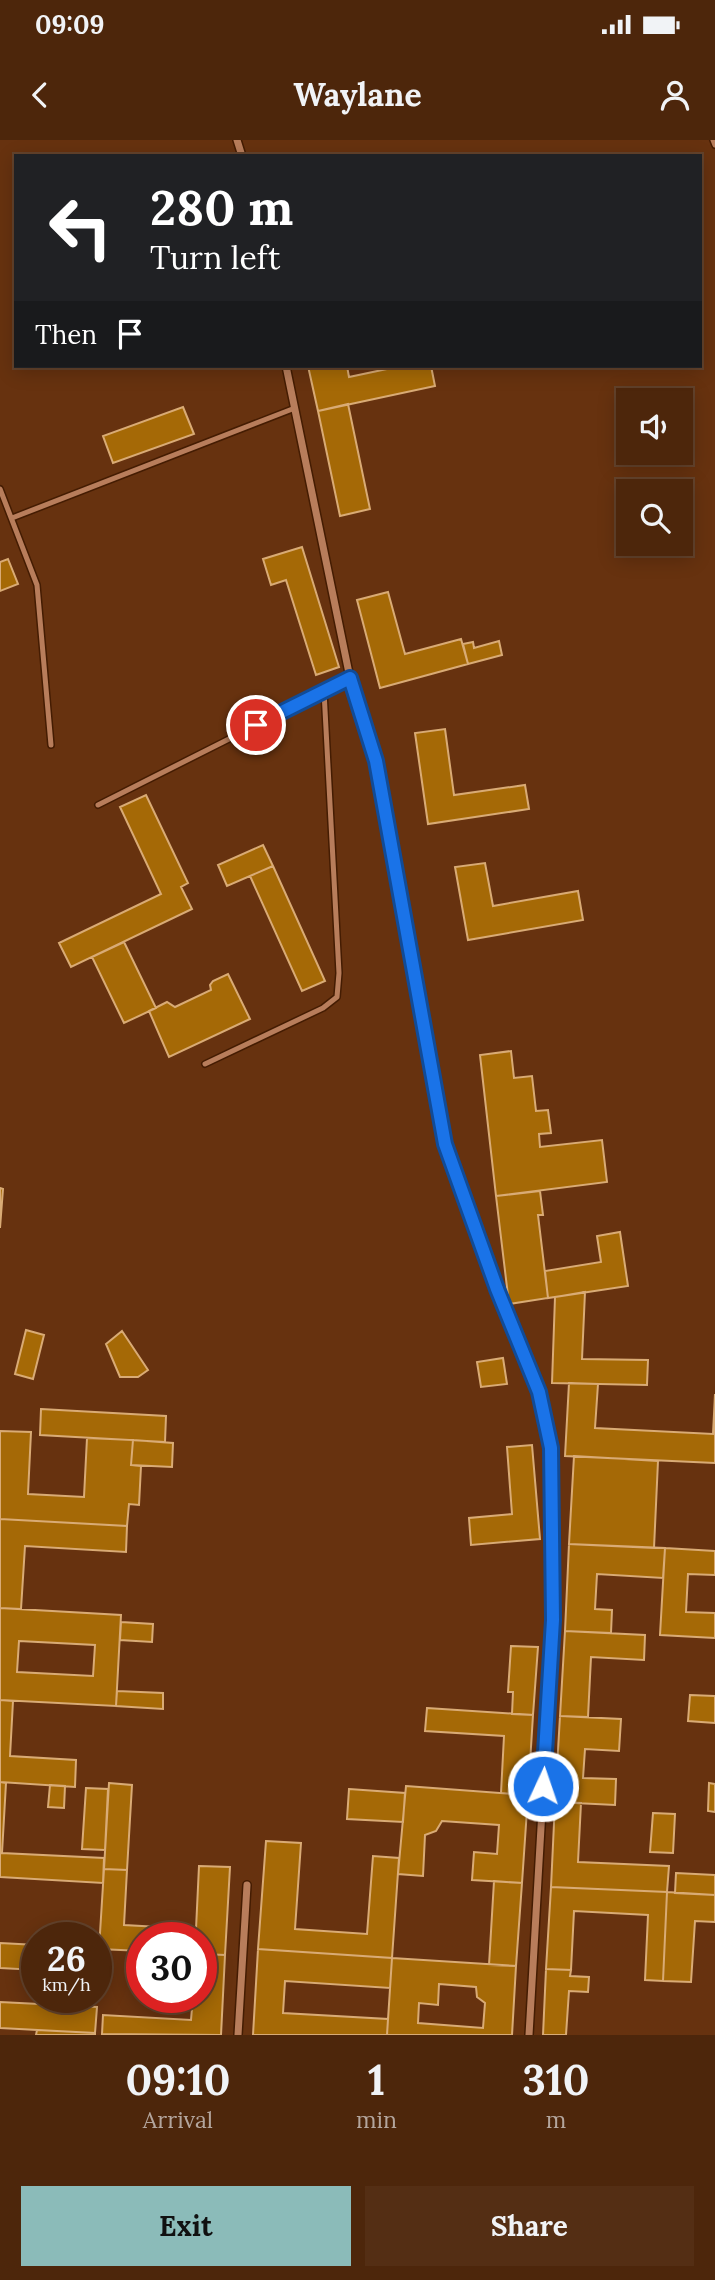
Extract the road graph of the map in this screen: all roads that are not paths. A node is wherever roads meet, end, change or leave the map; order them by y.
1 (713, 140) edge
2 (715, 145) edge
3 (286, 368) edge
4 (295, 408) junction
5 (0, 489) edge
6 (12, 518) junction
7 (350, 678) junction
8 (324, 691) junction
9 (51, 746) dead end
10 (98, 805) dead end
11 (205, 1064) dead end
12 (247, 1885) dead end
13 (238, 2035) edge
14 (529, 2035) edge

1 - 2 lane
3 - 4 street
4 - 6 lane
4 - 7 street
5 - 6 lane
6 - 9 lane
7 - 8 lane
7 - 14 street
8 - 10 lane
8 - 11 lane
12 - 13 street

